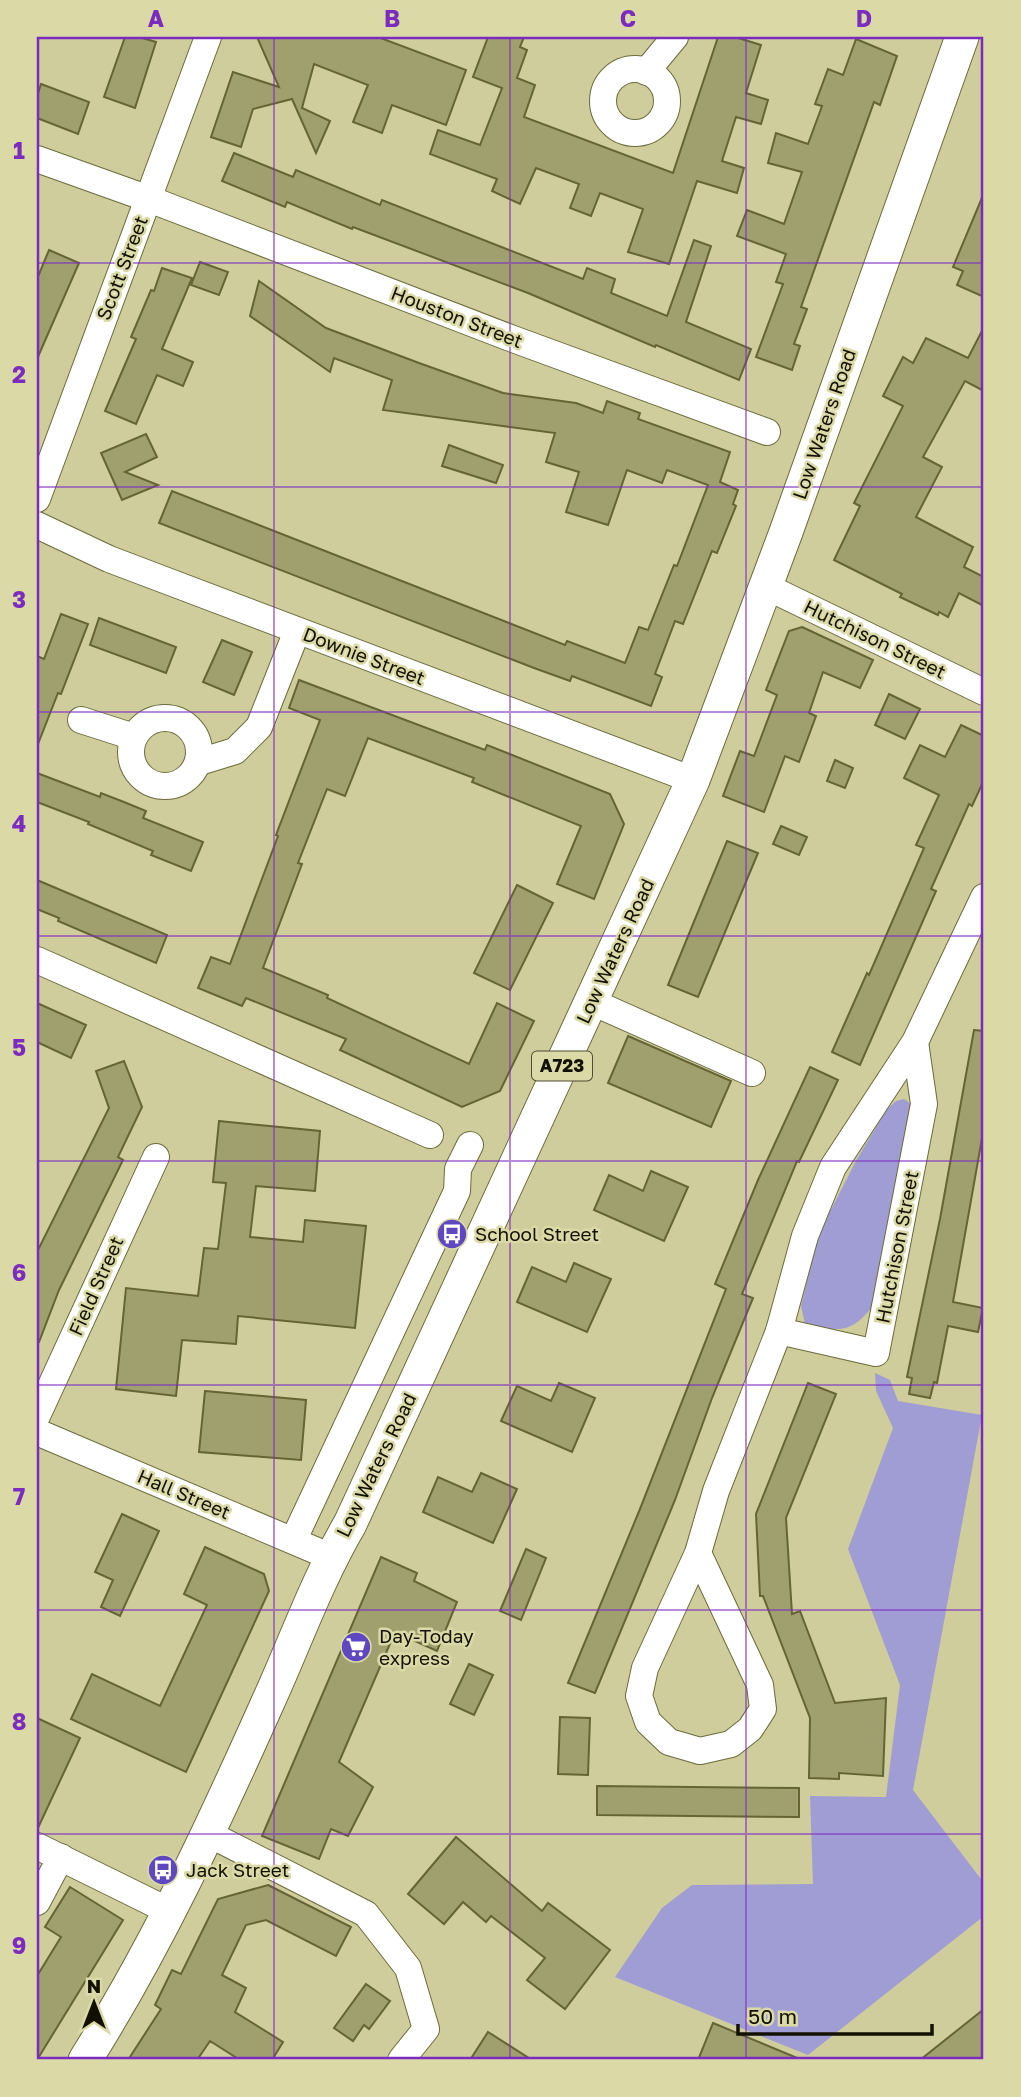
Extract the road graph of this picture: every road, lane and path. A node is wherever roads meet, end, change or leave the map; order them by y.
1 (208, 37) edge
2 (675, 37) edge
3 (962, 37) edge
4 (646, 72) dead end
5 (37, 159) edge
6 (149, 199) junction
7 (767, 432) dead end
8 (37, 499) edge
9 (37, 525) edge
10 (765, 586) junction
11 (297, 631) junction
12 (984, 692) edge
13 (81, 720) dead end
14 (134, 737) junction
15 (199, 762) junction
16 (693, 780) junction
17 (984, 897) edge
18 (37, 960) edge
19 (592, 1002) junction
20 (915, 1042) junction
21 (752, 1073) dead end
22 (430, 1135) dead end
23 (470, 1145) dead end
24 (156, 1157) dead end
25 (779, 1332) junction
26 (37, 1416) edge
27 (37, 1432) edge
28 (293, 1539) junction
29 (698, 1553) junction
30 (331, 1557) junction
31 (209, 1834) junction
32 (37, 1846) edge
33 (61, 1857) junction
34 (37, 1902) edge
35 (169, 1911) junction
36 (85, 2060) edge
37 (401, 2060) edge

1 - 6 street, Scott Street
2 - 4 street
3 - 10 main road, Low Waters Road / A723
5 - 6 street, Houston Street
6 - 7 street, Houston Street
6 - 8 street, Scott Street
9 - 11 street, Downie Street
10 - 12 street, Hutchison Street
10 - 16 main road, Low Waters Road / A723
11 - 15 street
11 - 16 street, Downie Street
13 - 14 street
14 - 15 street
14 - 15 street
16 - 19 main road, Low Waters Road / A723
17 - 20 street
18 - 22 street
19 - 21 street
19 - 30 main road, Low Waters Road / A723
20 - 25 street
20 - 25 street, Hutchison Street
23 - 28 street
24 - 26 street, Field Street
25 - 29 street
27 - 28 street, Hall Street
28 - 30 street, Hall Street
29 - 29 street
30 - 31 main road, Low Waters Road / A723
31 - 35 main road, Low Waters Road / A723
31 - 37 street
32 - 33 street
33 - 34 street
33 - 35 street
35 - 36 main road, Low Waters Road / A723

